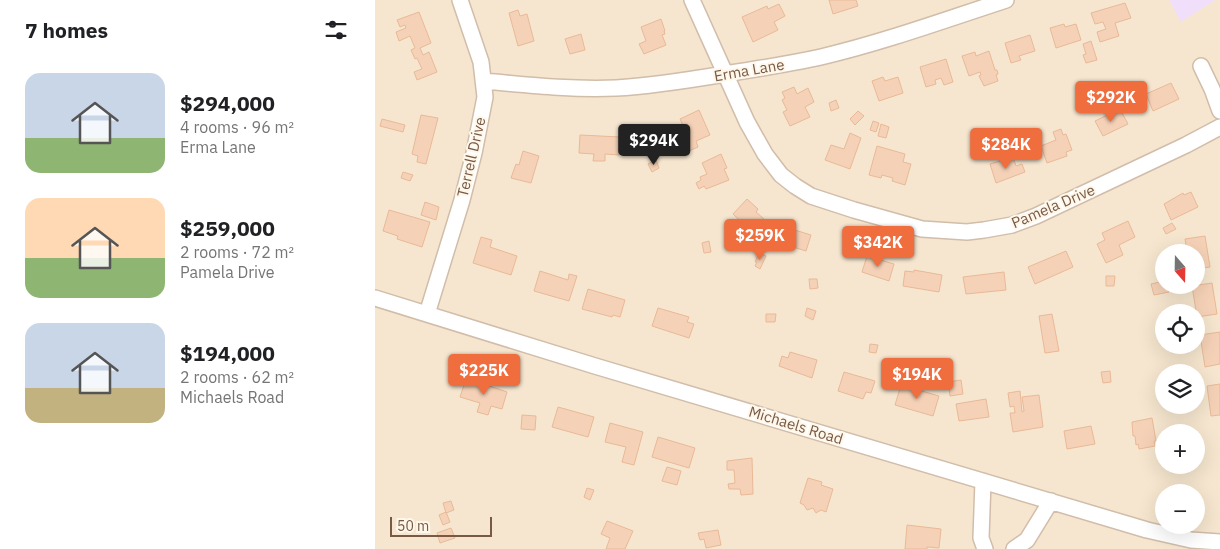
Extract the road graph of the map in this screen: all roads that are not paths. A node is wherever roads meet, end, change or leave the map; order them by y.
1 (460, 0) edge
2 (692, 0) edge
3 (1006, 0) edge
4 (1201, 66) dead end
5 (725, 74) junction
6 (484, 81) junction
7 (1220, 111) edge
8 (1220, 127) edge
9 (375, 298) edge
10 (427, 314) junction
11 (983, 481) junction
12 (1051, 501) junction
13 (1220, 542) edge
14 (985, 549) edge
15 (1014, 549) edge

1 - 6 street, Terrell Drive
2 - 5 street, Pamela Drive
3 - 5 street, Erma Lane
4 - 7 street
5 - 6 street, Erma Lane
5 - 8 street, Pamela Drive
6 - 10 street, Terrell Drive
9 - 10 street, Michaels Road
10 - 11 street, Michaels Road
11 - 12 street, Michaels Road
11 - 14 street
12 - 13 street, Michaels Road
12 - 15 street

